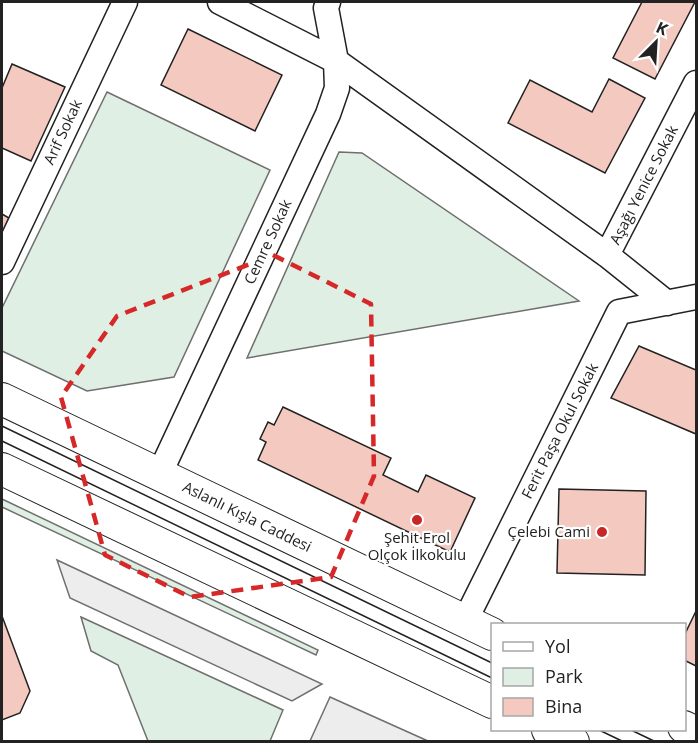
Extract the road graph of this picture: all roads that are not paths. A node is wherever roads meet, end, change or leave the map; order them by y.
1 (125, 2) edge
2 (220, 2) edge
3 (328, 2) edge
4 (336, 61) junction
5 (696, 83) edge
6 (607, 255) junction
7 (2, 262) edge
8 (696, 297) edge
9 (667, 303) junction
10 (2, 399) edge
11 (2, 469) edge
12 (159, 475) junction
13 (465, 621) junction
14 (491, 634) edge
15 (491, 702) edge
16 (552, 731) edge
17 (573, 741) edge

1 - 7 street, Arif Sokak
2 - 4 street
3 - 4 street, Cemre Sokak
4 - 6 street
4 - 12 street, Cemre Sokak
5 - 6 street, Aşağı Yenice Sokak
6 - 9 street
8 - 9 street, Ferit Paşa Okul Sokak
9 - 13 street, Ferit Paşa Okul Sokak
10 - 12 main road, Aslanlı Kışla Caddesi
11 - 15 main road
12 - 13 main road, Aslanlı Kışla Caddesi
13 - 14 main road, Aslanlı Kışla Caddesi
16 - 17 main road

